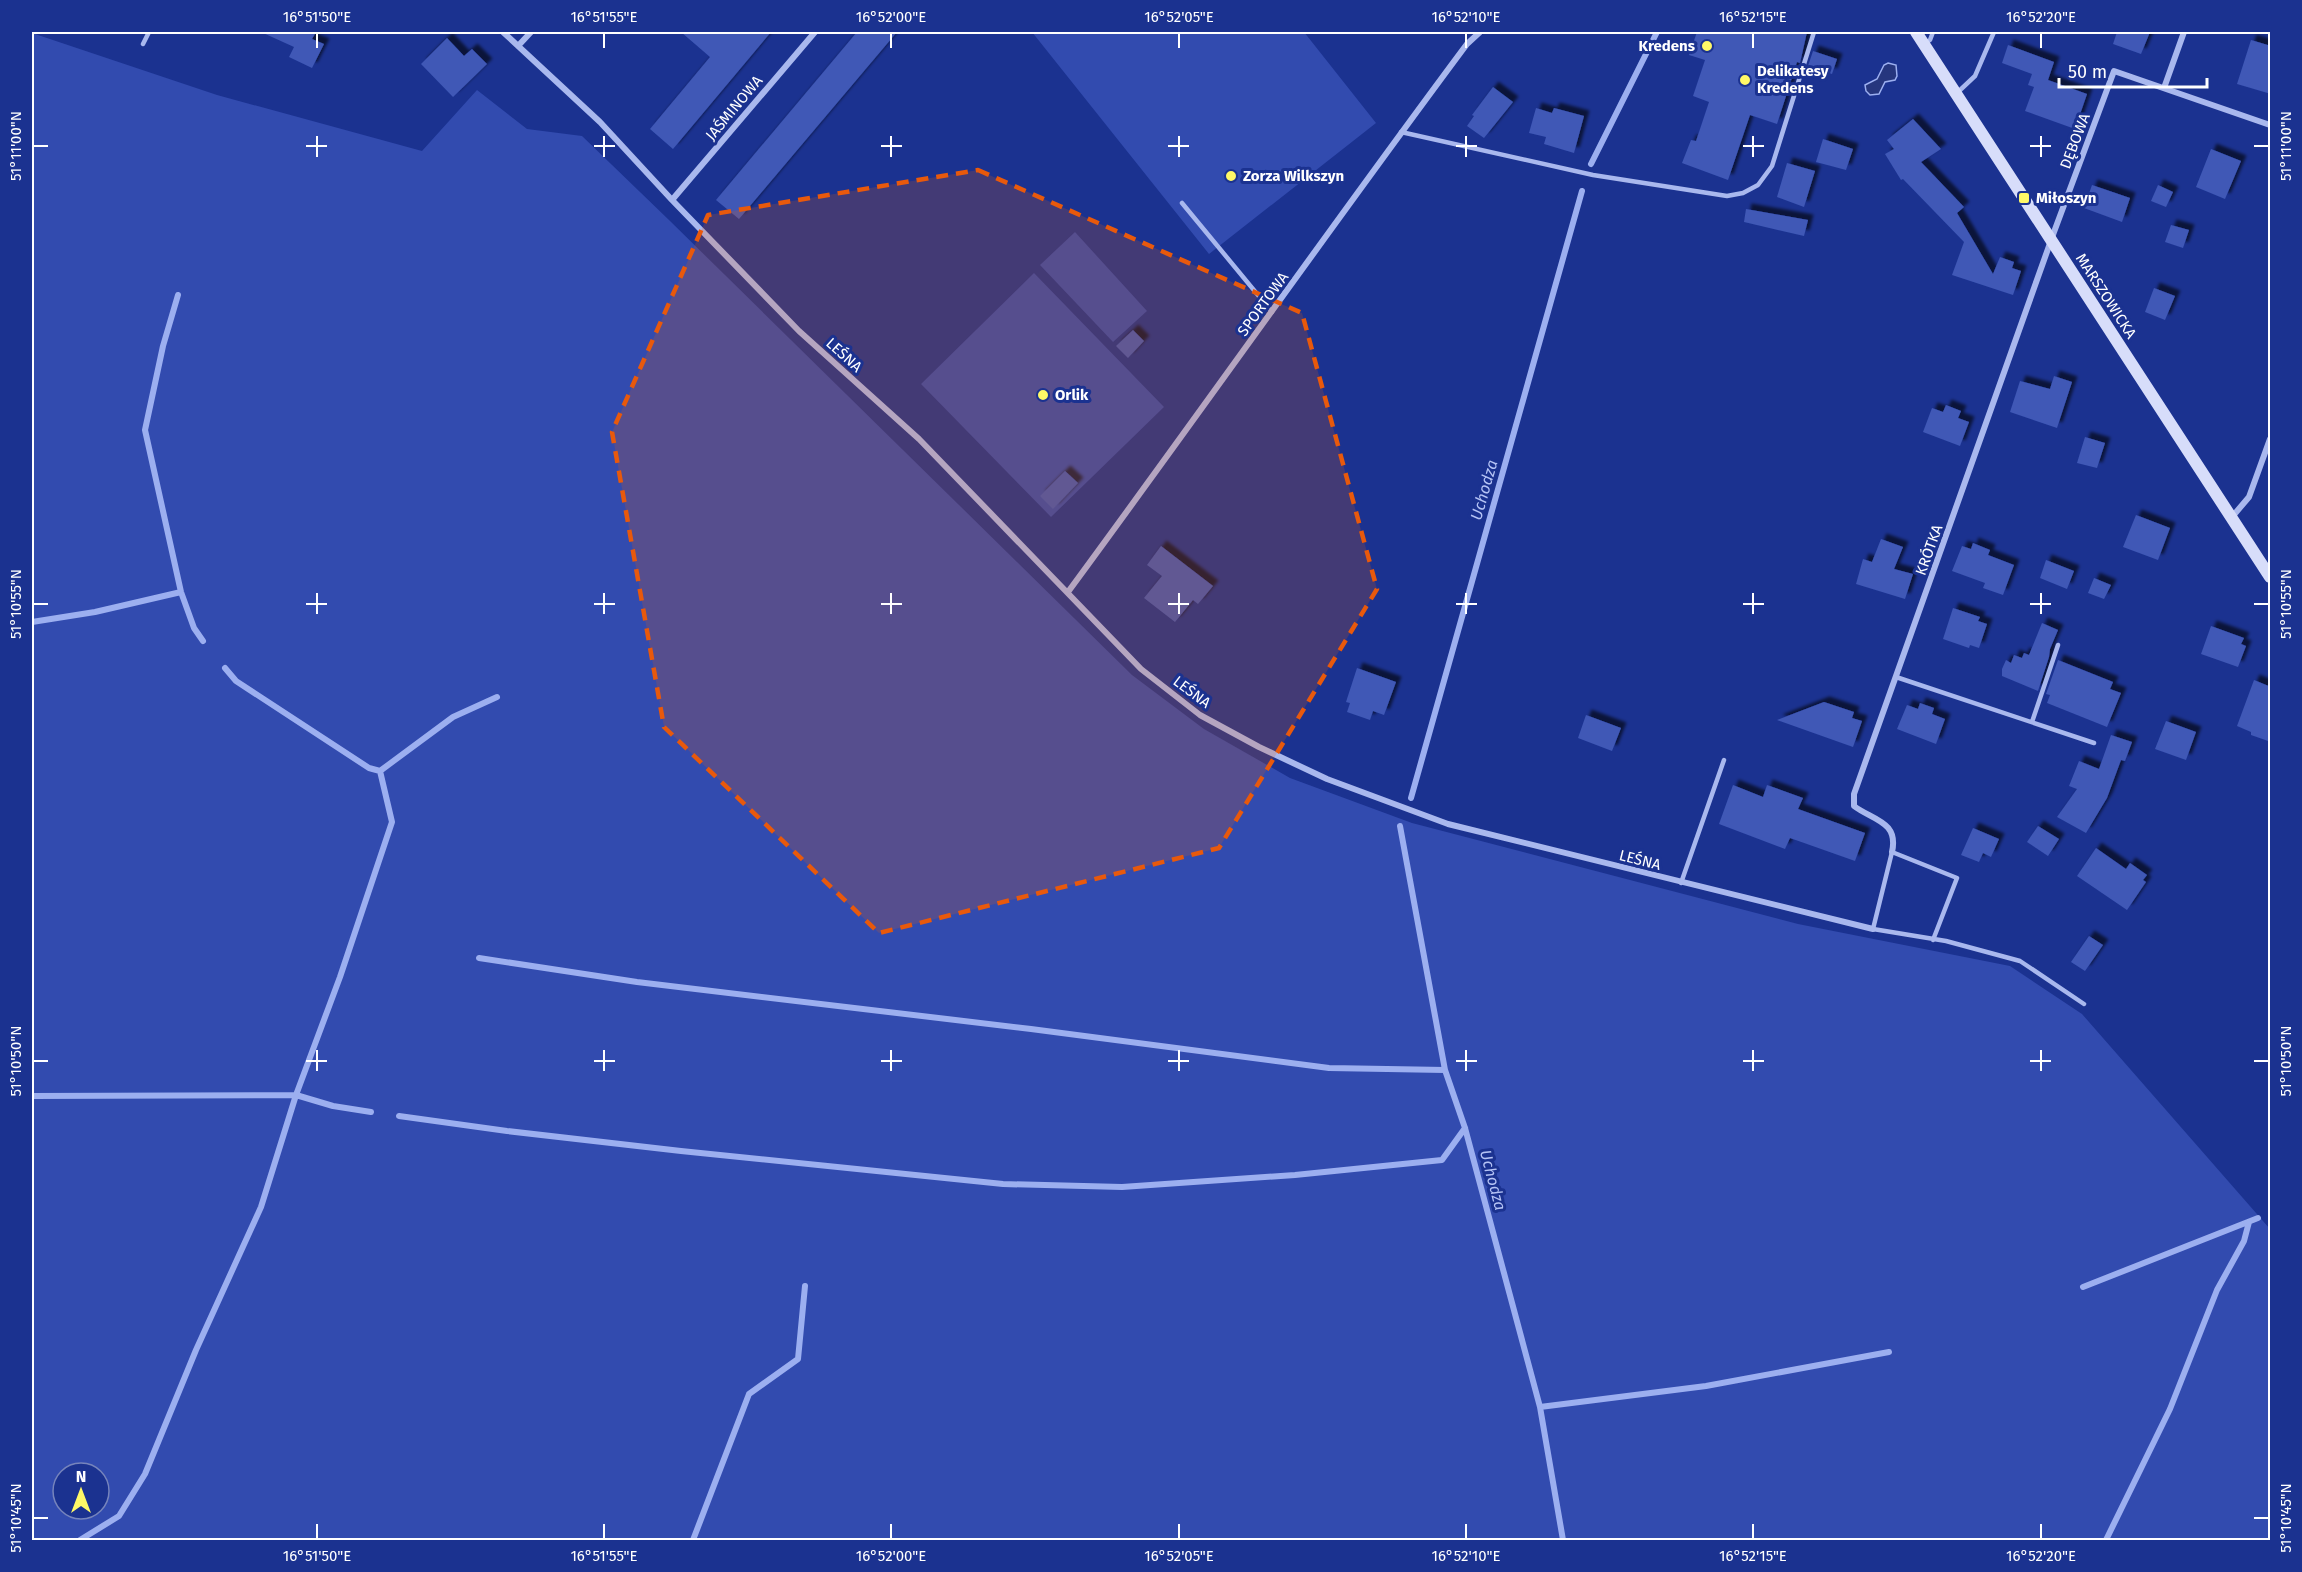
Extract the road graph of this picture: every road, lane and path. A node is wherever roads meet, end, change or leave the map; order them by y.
1 (149, 32) edge
2 (503, 32) edge
3 (531, 32) edge
4 (816, 32) edge
5 (1480, 32) edge
6 (1814, 32) edge
7 (1916, 32) edge
8 (1933, 32) edge
9 (1994, 32) edge
10 (2184, 32) edge
11 (143, 44) dead end
12 (1924, 44) junction
13 (518, 46) junction
14 (2164, 88) junction
15 (1956, 94) junction
16 (2271, 124) edge
17 (1401, 132) junction
18 (672, 200) junction
19 (1182, 203) dead end
20 (2051, 239) junction
21 (1272, 312) junction
22 (2271, 439) edge
23 (2232, 516) junction
24 (2271, 577) edge
25 (1068, 592) junction
26 (2058, 645) dead end
27 (1896, 677) junction
28 (2032, 722) junction
29 (2094, 743) dead end
30 (1724, 760) dead end
31 (1892, 852) junction
32 (1681, 883) junction
33 (1873, 929) junction
34 (1933, 939) junction
35 (2084, 1004) dead end

1 - 11 lane
2 - 13 street, LEŚNA
3 - 13 street
4 - 18 street, JAŚMINOWA
5 - 17 street, SPORTOWA
6 - 17 lane
7 - 12 street, MARSZOWICKA
8 - 12 lane
9 - 15 lane
10 - 14 street
12 - 15 street, MARSZOWICKA
13 - 18 street, LEŚNA
14 - 16 street, DĘBOWA
14 - 20 street, DĘBOWA
15 - 20 street, MARSZOWICKA
17 - 21 street, SPORTOWA
18 - 25 street, LEŚNA
19 - 21 lane
20 - 23 street, MARSZOWICKA
20 - 27 street, KRÓTKA
21 - 25 street, SPORTOWA
22 - 23 street
23 - 24 street, MARSZOWICKA
25 - 32 street, LEŚNA
26 - 28 lane
27 - 28 lane
27 - 31 street, KRÓTKA
28 - 29 lane
30 - 32 lane
31 - 33 lane
31 - 34 lane
32 - 33 street, LEŚNA
33 - 34 lane, LEŚNA
34 - 35 lane, LEŚNA

